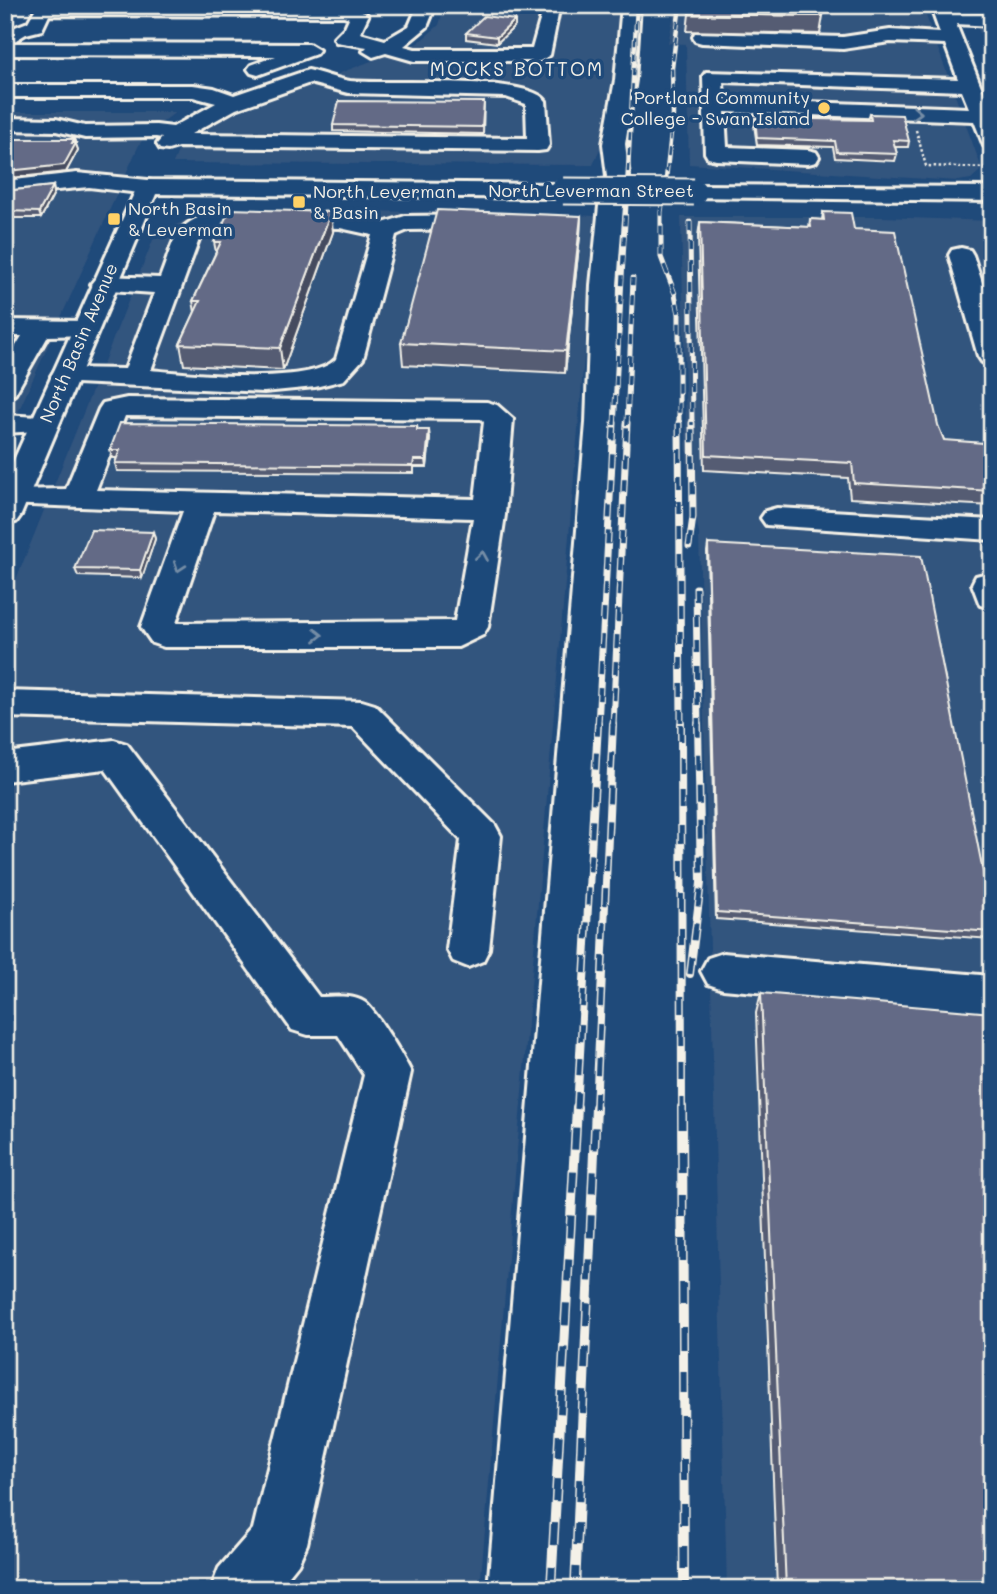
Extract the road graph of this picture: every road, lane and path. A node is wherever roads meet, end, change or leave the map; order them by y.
1 (427, 5) edge
2 (631, 5) edge
3 (550, 10) dead end
4 (941, 12) edge
5 (992, 20) edge
6 (348, 34) junction
7 (702, 37) dead end
8 (5, 39) edge
9 (952, 39) junction
10 (384, 47) junction
11 (5, 49) edge
12 (309, 50) junction
13 (5, 68) edge
14 (245, 74) junction
15 (308, 76) junction
16 (5, 91) edge
17 (193, 91) junction
18 (978, 92) edge
19 (714, 105) junction
20 (243, 111) junction
21 (911, 113) junction
22 (982, 115) junction
23 (5, 124) edge
24 (174, 137) junction
25 (205, 140) junction
26 (992, 141) edge
27 (808, 157) dead end
28 (992, 168) edge
29 (154, 171) junction
30 (5, 188) edge
31 (992, 194) edge
32 (503, 222) edge
33 (384, 231) junction
34 (973, 267) edge
35 (104, 284) junction
36 (170, 286) junction
37 (5, 328) edge
38 (40, 328) junction
39 (85, 329) junction
40 (992, 356) edge
41 (65, 376) junction
42 (135, 377) junction
43 (5, 388) edge
44 (5, 424) edge
45 (44, 424) junction
46 (77, 499) junction
47 (201, 503) junction
48 (9, 506) edge
49 (488, 509) junction
50 (777, 518) dead end
51 (992, 530) edge
52 (992, 584) edge
53 (992, 597) edge
54 (5, 704) edge
55 (5, 767) edge
56 (468, 949) dead end
57 (723, 971) dead end
58 (992, 995) edge
59 (240, 1589) edge
60 (517, 1589) edge

1 - 10 street, North Basin Avenue
2 - 60 street
3 - 10 street
4 - 5 street
4 - 9 street
6 - 8 street
6 - 10 street
6 - 12 street
7 - 9 street
9 - 18 street
10 - 15 street, North Basin Avenue
11 - 12 street
12 - 14 street
13 - 14 street
14 - 17 street
15 - 20 street, North Basin Avenue
15 - 25 street
16 - 17 street
17 - 20 street
18 - 19 street
18 - 22 street
19 - 21 street
19 - 27 street
20 - 24 street, North Basin Avenue
20 - 25 street
21 -> 22 street
21 - 28 path
22 - 26 street
23 - 24 street
24 - 25 street
24 - 29 street, North Basin Avenue
29 - 30 street, North Leverman Street
29 - 31 street, North Leverman Street, bridge
29 - 35 street, North Basin Avenue
32 - 33 street
33 - 36 street
33 - 42 street
34 - 40 street
35 - 36 street
35 - 39 street, North Basin Avenue
36 - 42 street
37 - 38 street
38 - 39 street
38 - 43 street
39 - 41 street, North Basin Avenue
41 - 42 street
41 - 45 street, North Basin Avenue
44 - 45 street
45 - 48 street, North Basin Avenue
46 - 47 street
46 - 48 street
46 - 49 street
47 - 49 street
47 -> 49 street
50 - 51 street
52 - 53 street
54 - 56 street
55 - 59 street
57 - 58 street

